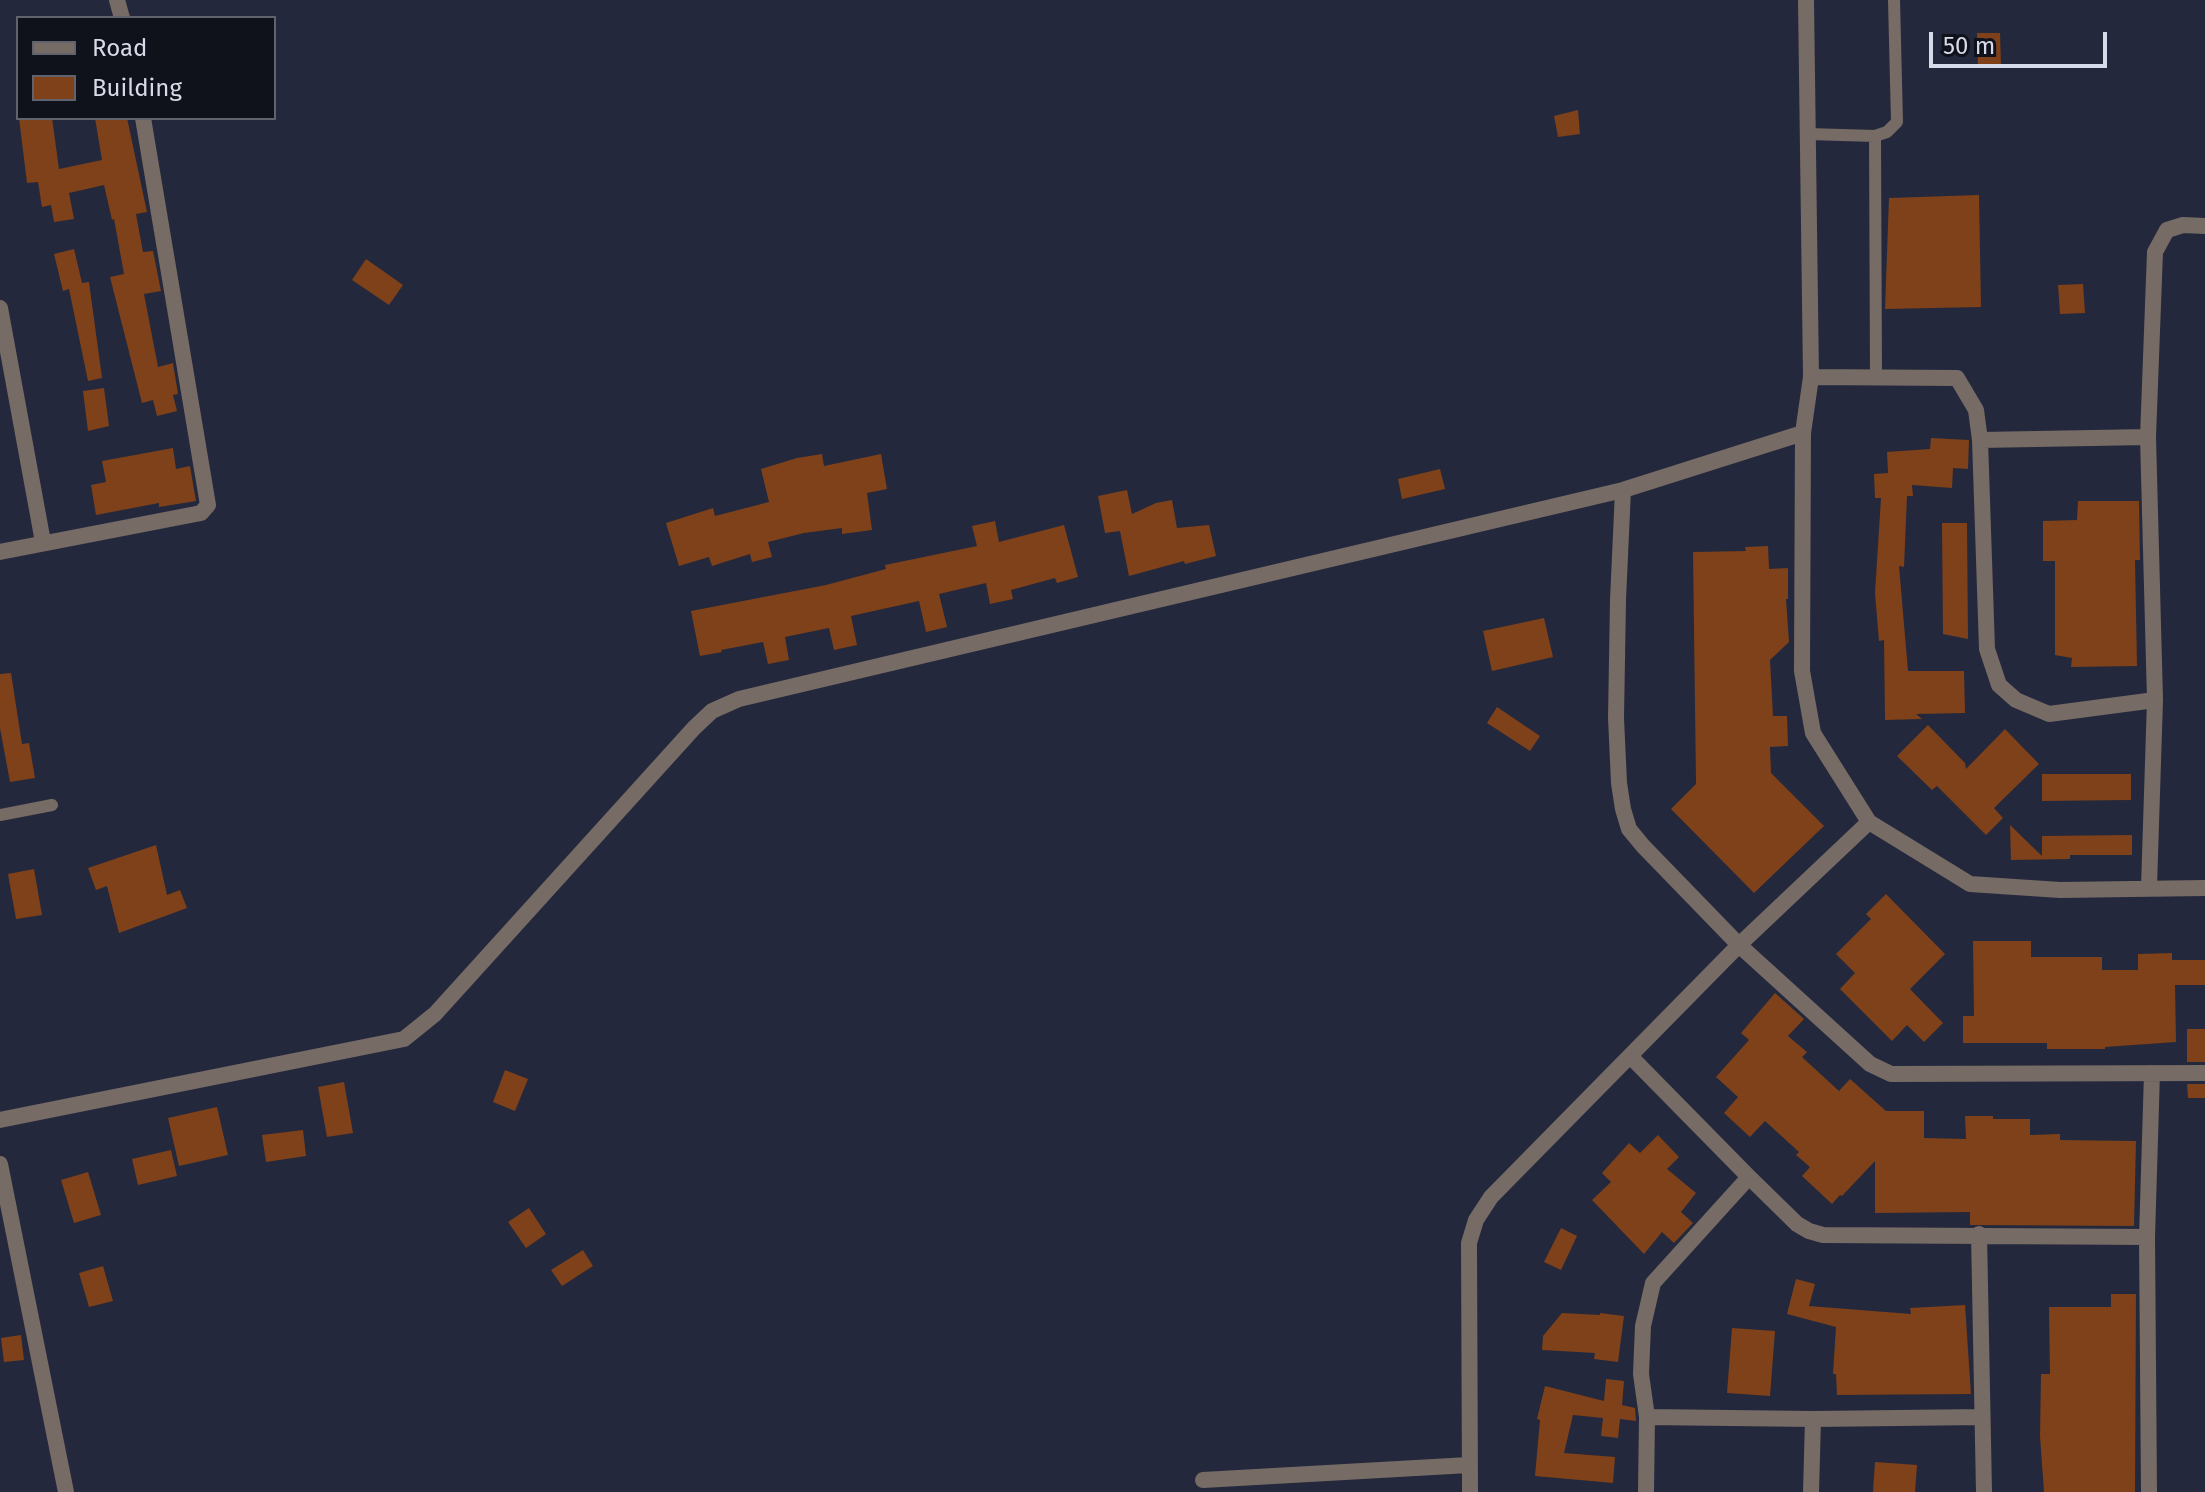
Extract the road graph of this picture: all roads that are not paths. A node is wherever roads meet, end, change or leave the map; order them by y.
1 (1806, 0) edge
2 (1894, 0) edge
3 (143, 120) edge
4 (1808, 134) junction
5 (1875, 136) junction
6 (2205, 226) edge
7 (0, 308) edge
8 (1811, 377) junction
9 (1876, 377) junction
10 (1803, 433) junction
11 (2148, 437) junction
12 (1980, 440) junction
13 (1623, 490) junction
14 (43, 542) junction
15 (0, 552) edge
16 (2155, 700) junction
17 (52, 805) dead end
18 (0, 815) edge
19 (1869, 822) junction
20 (2149, 887) junction
21 (2205, 888) edge
22 (1739, 945) junction
23 (1630, 1056) junction
24 (2152, 1073) junction
25 (2205, 1073) edge
26 (0, 1120) edge
27 (0, 1164) edge
28 (1749, 1177) junction
29 (1979, 1234) junction
30 (2147, 1237) junction
31 (1647, 1417) junction
32 (1982, 1417) junction
33 (1813, 1419) junction
34 (1469, 1465) junction
35 (1203, 1480) dead end
36 (66, 1492) edge
37 (1470, 1492) edge
38 (1646, 1492) edge
39 (1811, 1492) edge
40 (1984, 1492) edge
41 (2149, 1492) edge

1 - 4 street
2 - 5 lane
3 - 14 street
4 - 5 lane
4 - 8 street
5 - 9 lane
6 - 11 street
7 - 14 street
8 - 9 street
8 - 10 street
9 - 12 street
10 - 13 street
10 - 19 street
11 - 12 street
11 - 16 street
12 - 16 street
13 - 22 street
13 - 26 street
14 - 15 street
16 - 20 street
17 - 18 lane
19 - 20 street
19 - 22 street
20 - 21 street
22 - 23 street
22 - 24 street
23 - 28 street
23 - 34 street
24 - 25 street
24 - 30 street
27 - 36 street
28 - 29 street
28 - 31 street
29 - 30 street
29 - 32 street
30 - 41 street
31 - 33 street
31 - 38 street
32 - 33 street
32 - 40 street
33 - 39 street
34 - 35 street
34 - 37 street

